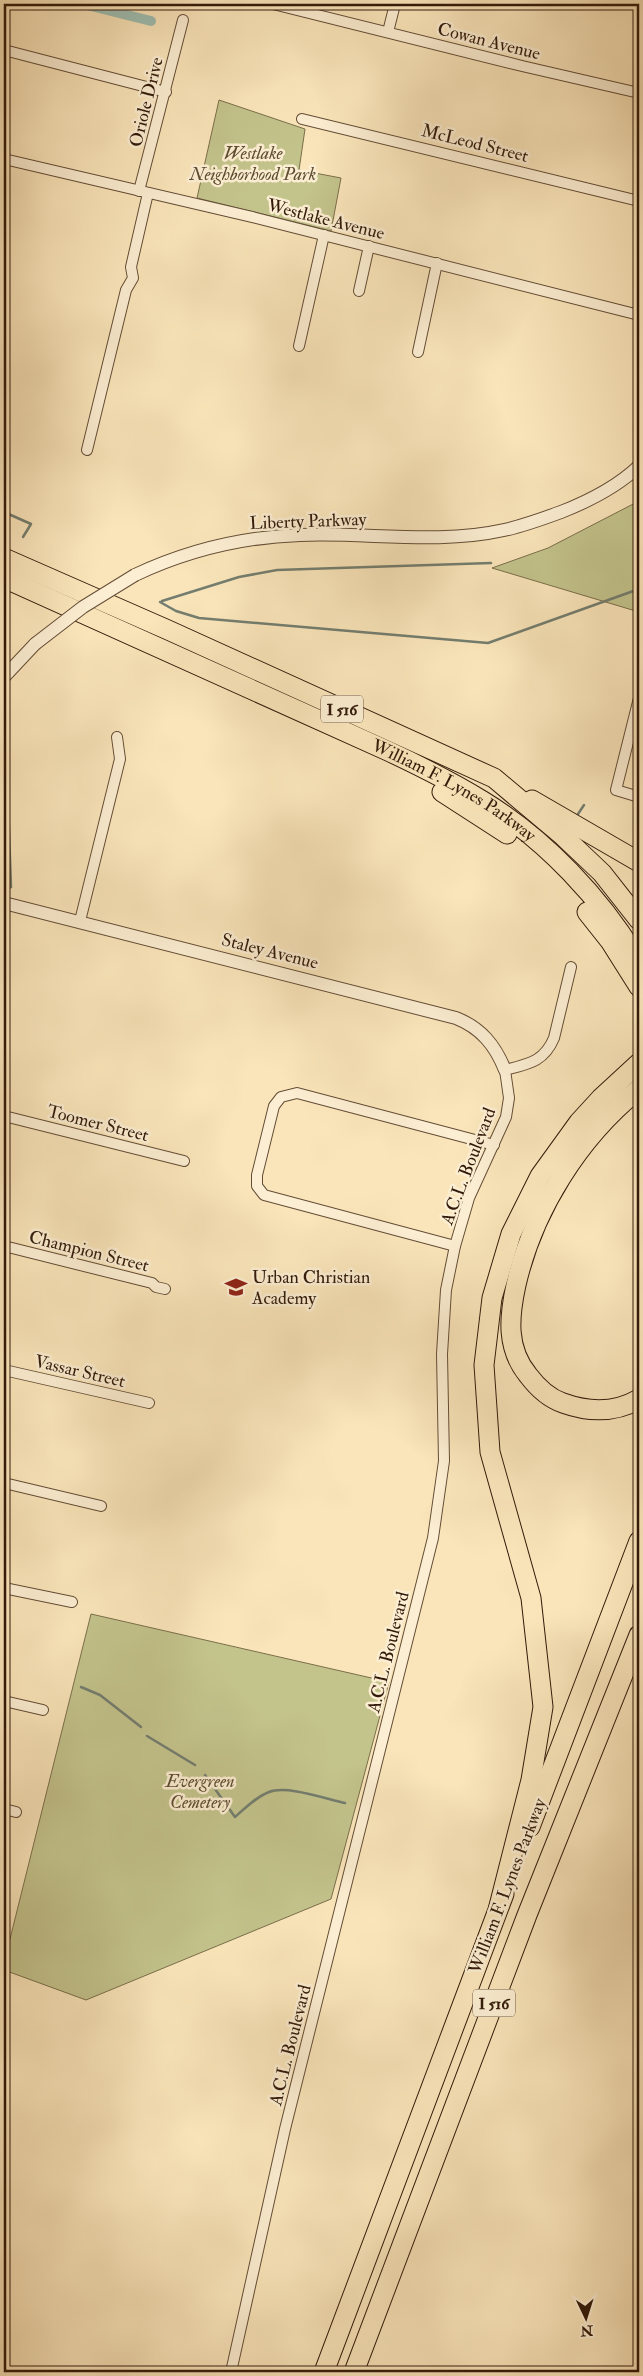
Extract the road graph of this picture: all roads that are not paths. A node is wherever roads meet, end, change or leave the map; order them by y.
1 (273, 4) edge
2 (395, 4) edge
3 (183, 20) dead end
4 (388, 32) junction
5 (4, 50) edge
6 (166, 92) junction
7 (639, 93) edge
8 (302, 118) dead end
9 (4, 159) edge
10 (144, 192) junction
11 (639, 201) edge
12 (324, 235) junction
13 (369, 246) junction
14 (437, 262) junction
15 (359, 291) dead end
16 (639, 315) edge
17 (298, 346) dead end
18 (418, 352) dead end
19 (87, 450) dead end
20 (639, 466) edge
21 (639, 475) edge
22 (621, 481) junction
23 (4, 558) edge
24 (4, 578) edge
25 (4, 677) edge
26 (265, 696) junction
27 (639, 698) edge
28 (118, 737) dead end
29 (494, 778) junction
30 (639, 797) edge
31 (639, 862) edge
32 (4, 903) edge
33 (639, 920) edge
34 (80, 921) junction
35 (639, 962) edge
36 (571, 967) dead end
37 (639, 987) edge
38 (632, 1069) edge
39 (505, 1070) junction
40 (636, 1092) edge
41 (4, 1116) edge
42 (494, 1145) junction
43 (184, 1161) dead end
44 (4, 1246) edge
45 (455, 1246) junction
46 (165, 1289) dead end
47 (4, 1370) edge
48 (639, 1399) edge
49 (149, 1404) dead end
50 (4, 1483) edge
51 (101, 1506) dead end
52 (639, 1540) edge
53 (4, 1588) edge
54 (72, 1602) dead end
55 (639, 1635) edge
56 (4, 1701) edge
57 (43, 1710) dead end
58 (4, 1809) edge
59 (16, 1812) dead end
60 (499, 1906) junction
61 (231, 2372) edge
62 (324, 2372) edge
63 (354, 2372) edge

1 - 4 street, Cowan Avenue
2 - 4 street
3 - 6 street, Oriole Drive
4 - 7 street, Cowan Avenue
5 - 6 street
6 - 10 street, Oriole Drive
8 - 11 street, McLeod Street
9 - 10 street, Westlake Avenue
10 - 12 street, Westlake Avenue
10 - 19 street, Oriole Drive
12 - 13 street, Westlake Avenue
12 - 17 street
13 - 14 street, Westlake Avenue
13 - 15 street
14 - 16 street, Westlake Avenue
14 - 18 street
20 - 22 street, Liberty Parkway
21 - 22 street
22 - 25 street, Liberty Parkway, bridge
23 - 29 highway, William F. Lynes Parkway / I 516
24 - 26 highway, William F. Lynes Parkway / I 516
26 - 35 highway, William F. Lynes Parkway / I 516
26 - 37 highway
27 - 30 street
28 - 34 street
29 - 31 highway
29 - 33 highway, William F. Lynes Parkway / I 516
32 - 34 street, Staley Avenue
34 - 39 street, Staley Avenue
36 - 39 street
38 - 60 highway
39 - 42 street, A.C.L. Boulevard
40 - 48 highway
41 - 43 street, Toomer Street
42 - 45 street, A.C.L. Boulevard
42 - 45 street
44 - 46 street, Champion Street
45 - 61 street, A.C.L. Boulevard
47 - 49 street, Vassar Street
50 - 51 street
52 - 60 highway, William F. Lynes Parkway / I 516
53 - 54 street
55 - 63 highway, William F. Lynes Parkway / I 516
56 - 57 street
58 - 59 street
60 - 62 highway, William F. Lynes Parkway / I 516

